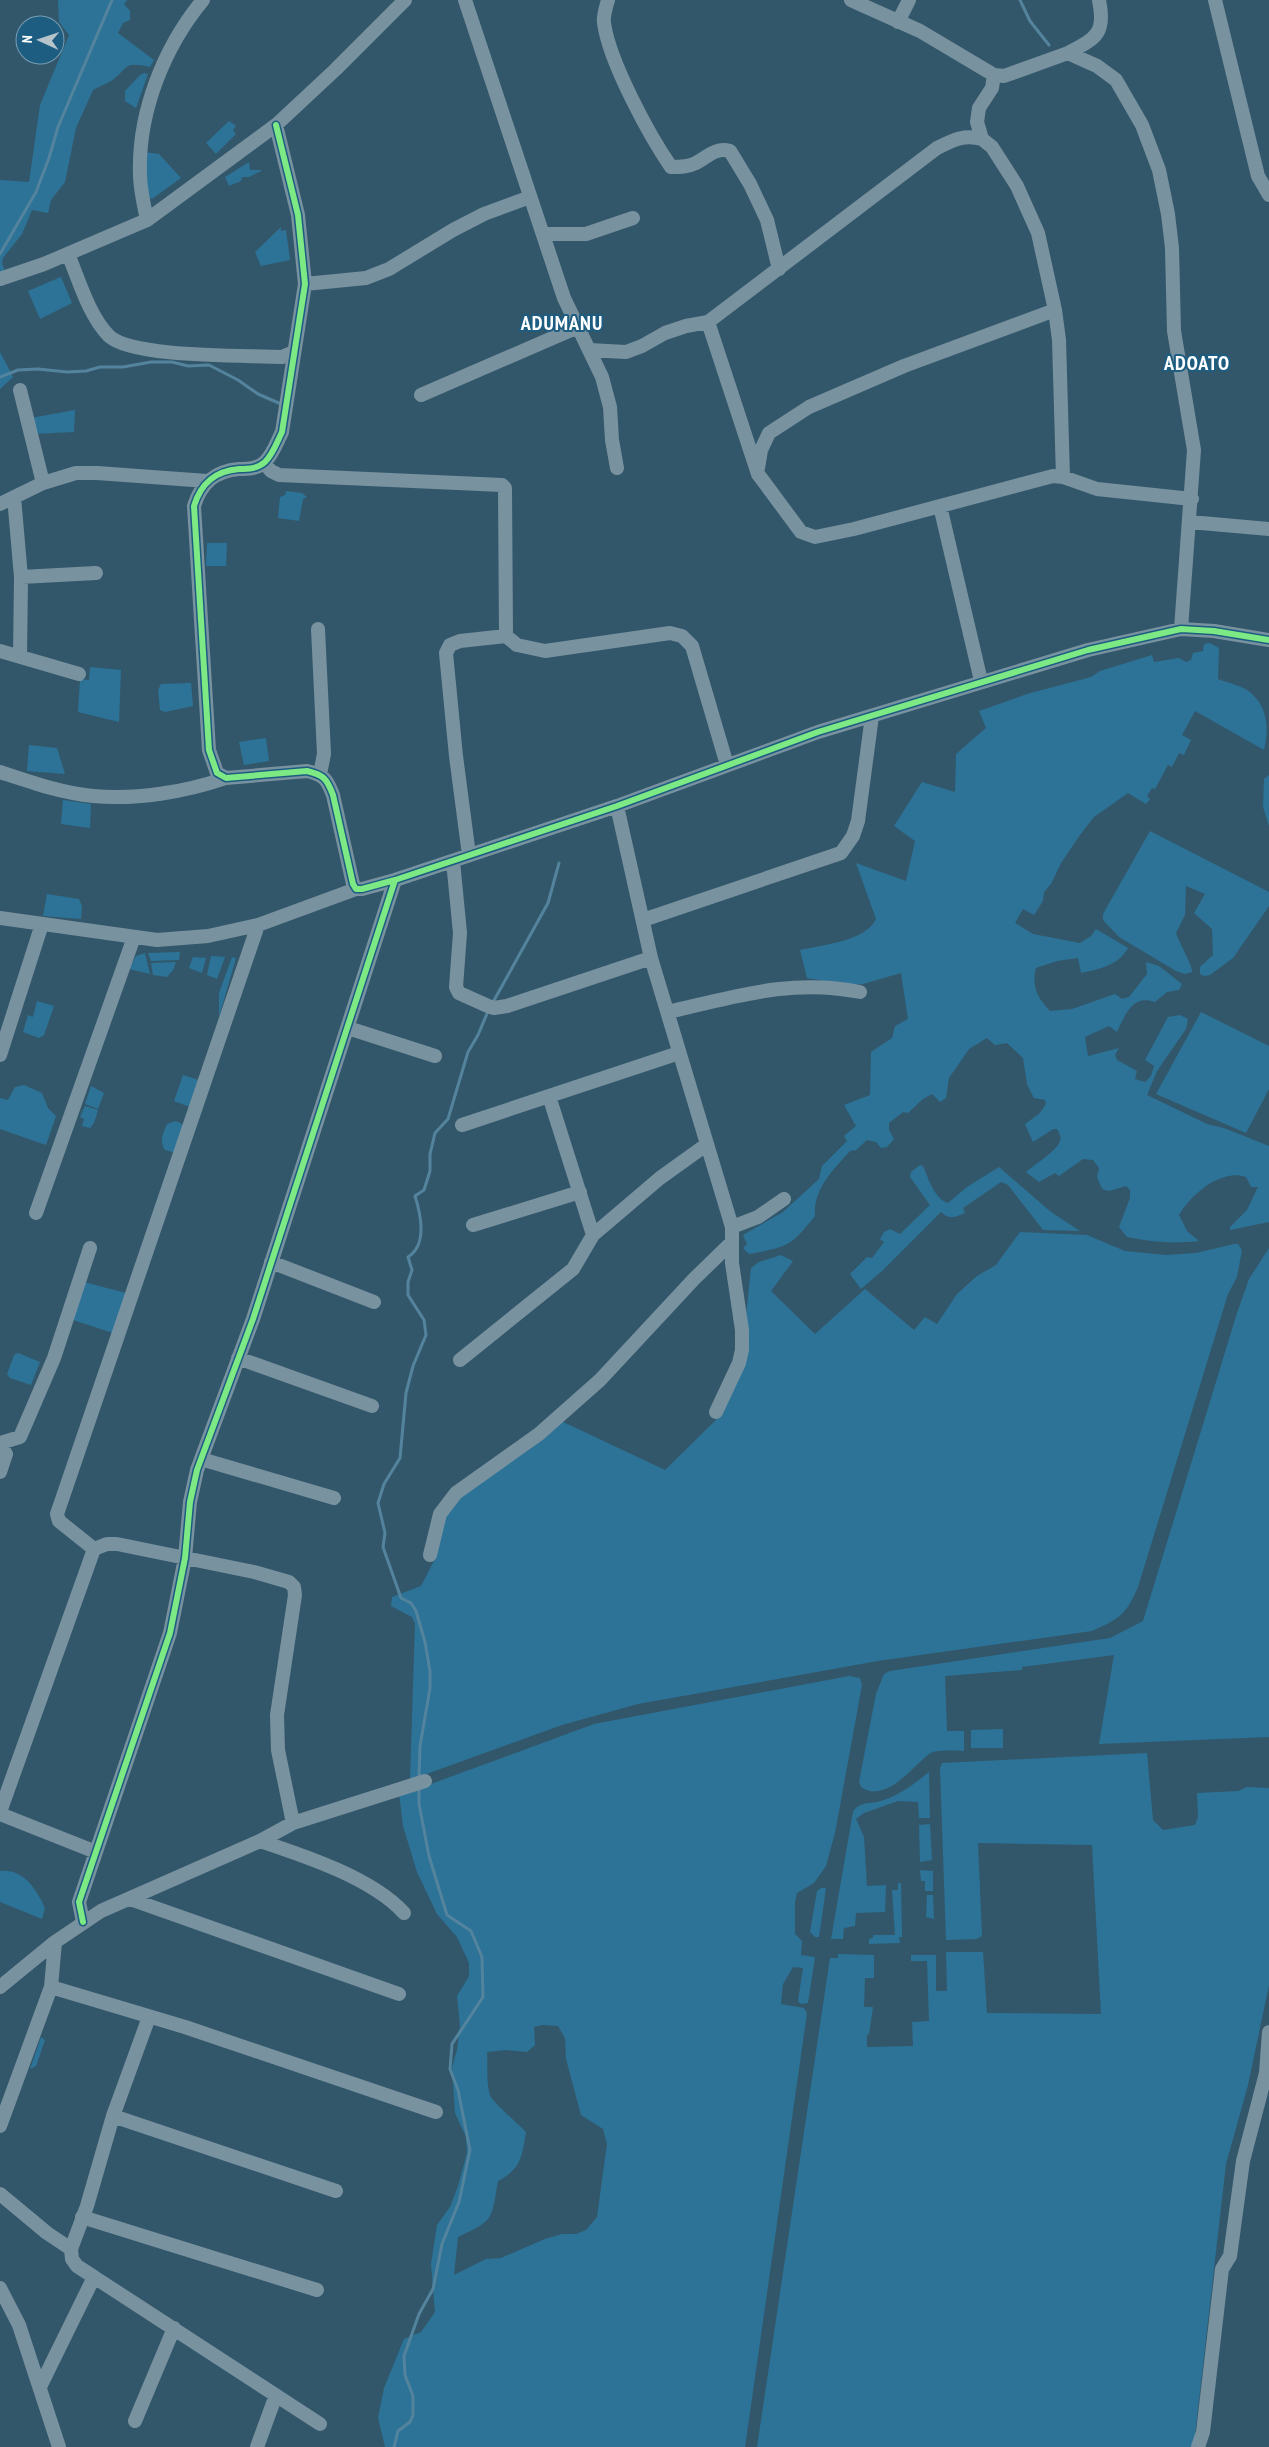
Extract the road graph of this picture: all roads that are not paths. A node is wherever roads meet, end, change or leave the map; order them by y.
1 (203, 0) edge
2 (405, 0) edge
3 (465, 0) edge
4 (608, 0) edge
5 (851, 0) edge
6 (909, 0) edge
7 (1098, 0) edge
8 (1215, 0) edge
9 (898, 22) junction
10 (1068, 53) junction
11 (994, 75) junction
12 (276, 125) junction
13 (982, 139) junction
14 (1269, 195) edge
15 (530, 197) junction
16 (634, 218) dead end
17 (147, 220) junction
18 (544, 234) junction
19 (68, 254) junction
20 (779, 269) junction
21 (0, 279) edge
22 (304, 284) junction
23 (1055, 310) junction
24 (708, 322) junction
25 (578, 327) junction
26 (589, 350) junction
27 (294, 352) junction
28 (20, 390) dead end
29 (421, 395) dead end
30 (264, 463) junction
31 (618, 468) dead end
32 (758, 474) junction
33 (1063, 477) junction
34 (207, 481) junction
35 (43, 483) junction
36 (14, 497) junction
37 (1192, 499) junction
38 (0, 504) edge
39 (940, 506) junction
40 (1190, 522) junction
41 (1269, 529) edge
42 (96, 573) dead end
43 (21, 577) junction
44 (1181, 629) junction
45 (318, 630) dead end
46 (506, 636) junction
47 (1269, 640) edge
48 (0, 651) edge
49 (20, 657) junction
50 (79, 674) dead end
51 (981, 681) junction
52 (872, 716) junction
53 (727, 765) junction
54 (0, 772) edge
55 (320, 774) junction
56 (226, 778) junction
57 (617, 806) junction
58 (469, 855) junction
59 (453, 861) junction
60 (395, 880) junction
61 (356, 888) junction
62 (0, 918) edge
63 (643, 920) junction
64 (42, 924) junction
65 (258, 925) junction
66 (134, 937) junction
67 (651, 958) junction
68 (860, 992) dead end
69 (668, 1012) junction
70 (348, 1028) junction
71 (679, 1053) junction
72 (0, 1055) edge
73 (435, 1056) dead end
74 (549, 1096) junction
75 (462, 1125) dead end
76 (706, 1145) junction
77 (580, 1192) junction
78 (784, 1199) dead end
79 (36, 1213) dead end
80 (473, 1225) dead end
81 (732, 1227) junction
82 (593, 1235) junction
83 (731, 1243) junction
84 (90, 1248) dead end
85 (271, 1262) junction
86 (374, 1302) dead end
87 (238, 1358) junction
88 (460, 1360) dead end
89 (372, 1406) dead end
90 (716, 1412) dead end
91 (0, 1443) edge
92 (201, 1459) junction
93 (0, 1472) edge
94 (334, 1498) dead end
95 (94, 1549) junction
96 (430, 1555) dead end
97 (185, 1558) junction
98 (425, 1781) dead end
99 (0, 1813) edge
100 (293, 1823) junction
101 (260, 1841) junction
102 (96, 1852) junction
103 (130, 1899) junction
104 (404, 1913) dead end
105 (84, 1922) junction
106 (55, 1942) junction
107 (0, 1987) edge
108 (51, 1987) junction
109 (399, 1994) dead end
110 (150, 2016) junction
111 (1269, 2032) edge
112 (1267, 2073) edge
113 (436, 2112) dead end
114 (113, 2116) junction
115 (0, 2126) edge
116 (336, 2191) dead end
117 (0, 2194) edge
118 (82, 2217) junction
119 (71, 2249) junction
120 (94, 2277) junction
121 (0, 2288) edge
122 (317, 2290) dead end
123 (174, 2328) junction
124 (40, 2387) junction
125 (276, 2395) junction
126 (135, 2421) dead end
127 (320, 2424) dead end
128 (59, 2447) edge
129 (257, 2447) edge
130 (1198, 2447) edge

1 - 17 street
2 - 12 street
3 - 15 street
4 - 20 street
5 - 9 street
6 - 9 street
7 - 10 street
8 - 14 street
9 - 11 street
10 - 11 street
10 - 37 street
11 - 13 street
12 - 17 street
12 - 22 street
13 - 20 street
13 - 23 street
15 - 18 street
15 - 22 street
16 - 18 street
17 - 19 street
18 - 25 street
19 - 21 street
19 - 27 street
20 - 24 street
22 - 27 street
23 - 32 street
23 - 33 street
24 - 26 street
24 - 32 street
25 - 26 street
25 - 29 street
26 - 31 street
27 - 30 street
28 - 35 street
30 - 34 street
30 - 46 street
32 - 39 street
33 - 37 street
33 - 39 street
34 - 35 street
34 - 56 street
35 - 36 street
36 - 38 street
36 - 43 street
37 - 40 street
39 - 51 street
40 - 41 street
40 - 44 street
42 - 43 street
43 - 49 street
44 - 47 street
44 - 51 street
45 - 55 street
46 - 53 street
46 - 58 street
48 - 49 street
49 - 50 street
51 - 52 street
52 - 53 street
52 - 63 street
53 - 57 street
54 - 56 street
55 - 56 street
55 - 61 street
57 - 58 street
57 - 63 street
58 - 59 street
59 - 60 street
59 - 67 street
60 - 61 street
60 - 70 street
61 - 65 street
62 - 64 street
63 - 67 street
64 - 66 street
64 - 72 street
65 - 66 street
65 - 95 street
66 - 79 street
67 - 69 street
68 - 69 street
69 - 71 street
70 - 73 street
70 - 85 street
71 - 74 street
71 - 76 street
74 - 75 street
74 - 77 street
76 - 81 street
76 - 82 street
77 - 80 street
77 - 82 street
78 - 81 street
81 - 83 street
82 - 88 street
83 - 90 street
83 - 96 street
84 - 91 street
85 - 86 street
85 - 87 street
87 - 89 street
87 - 92 street
91 - 93 street
92 - 94 street
92 - 97 street
95 - 97 street
95 - 99 street
97 - 100 street
97 - 102 street
98 - 100 street
99 - 102 street
100 - 101 street
101 - 103 street
101 - 104 street
102 - 105 street
103 - 105 street
103 - 109 street
105 - 106 street
106 - 107 street
106 - 108 street
108 - 110 street
108 - 115 street
110 - 113 street
110 - 114 street
111 - 112 street
112 - 130 street
114 - 116 street
114 - 118 street
117 - 119 street
118 - 119 street
118 - 122 street
119 - 120 street
120 - 123 street
120 - 124 street
121 - 124 street
123 - 125 street
123 - 126 street
124 - 128 street
125 - 127 street
125 - 129 street

